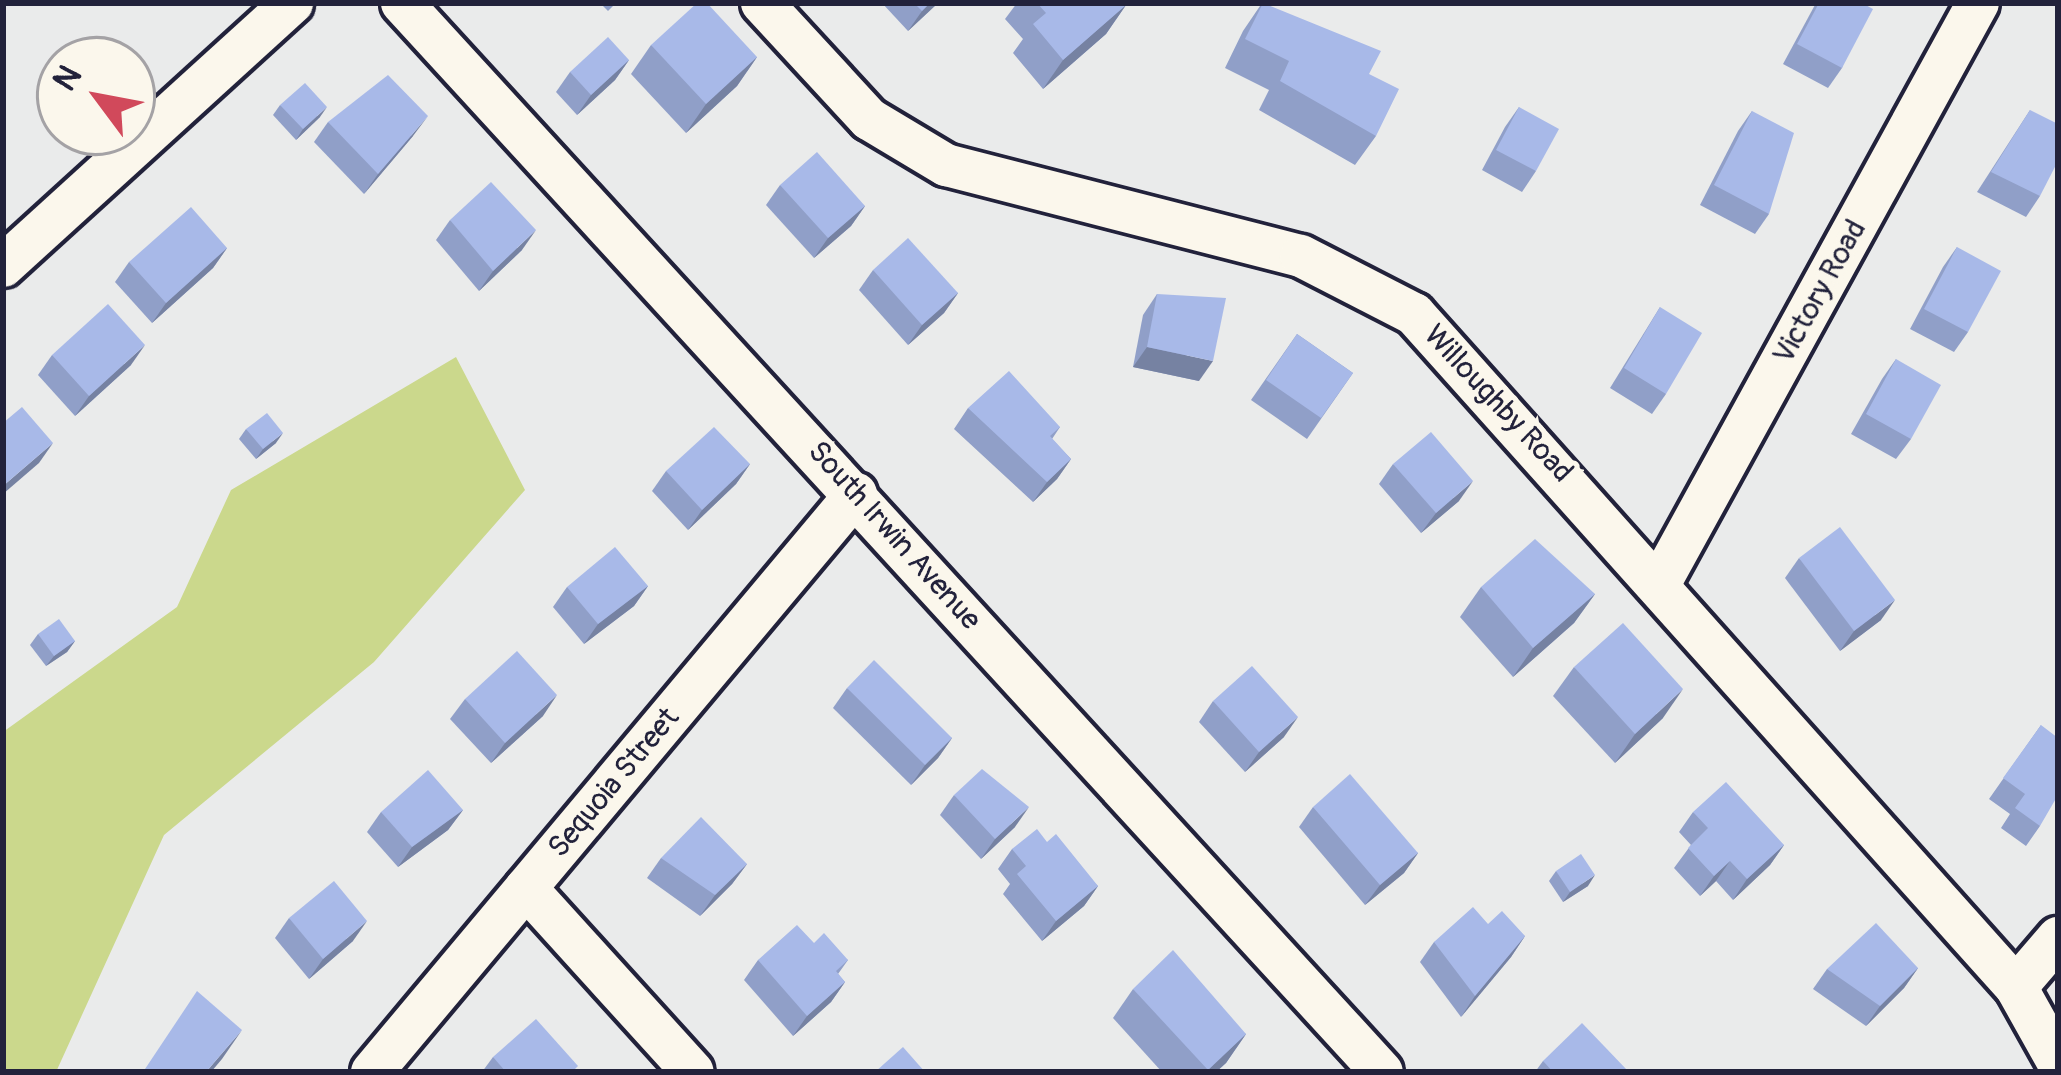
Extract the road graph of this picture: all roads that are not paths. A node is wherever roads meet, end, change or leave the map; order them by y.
1 (292, 3) edge
2 (402, 3) edge
3 (761, 3) edge
4 (1978, 3) edge
5 (3, 266) edge
6 (856, 494) junction
7 (1661, 581) junction
8 (526, 888) junction
9 (2058, 938) edge
10 (2016, 987) junction
11 (2058, 1062) edge
12 (372, 1072) edge
13 (693, 1072) edge
14 (1382, 1072) edge

1 - 5 street
2 - 6 street, South Irwin Avenue
3 - 7 street, Willoughby Road
4 - 7 street, Victory Road
6 - 8 street, Sequoia Street
6 - 14 street, South Irwin Avenue
7 - 10 street, Willoughby Road
8 - 12 street, Sequoia Street
8 - 13 street
9 - 10 street
10 - 11 street, Willoughby Road

